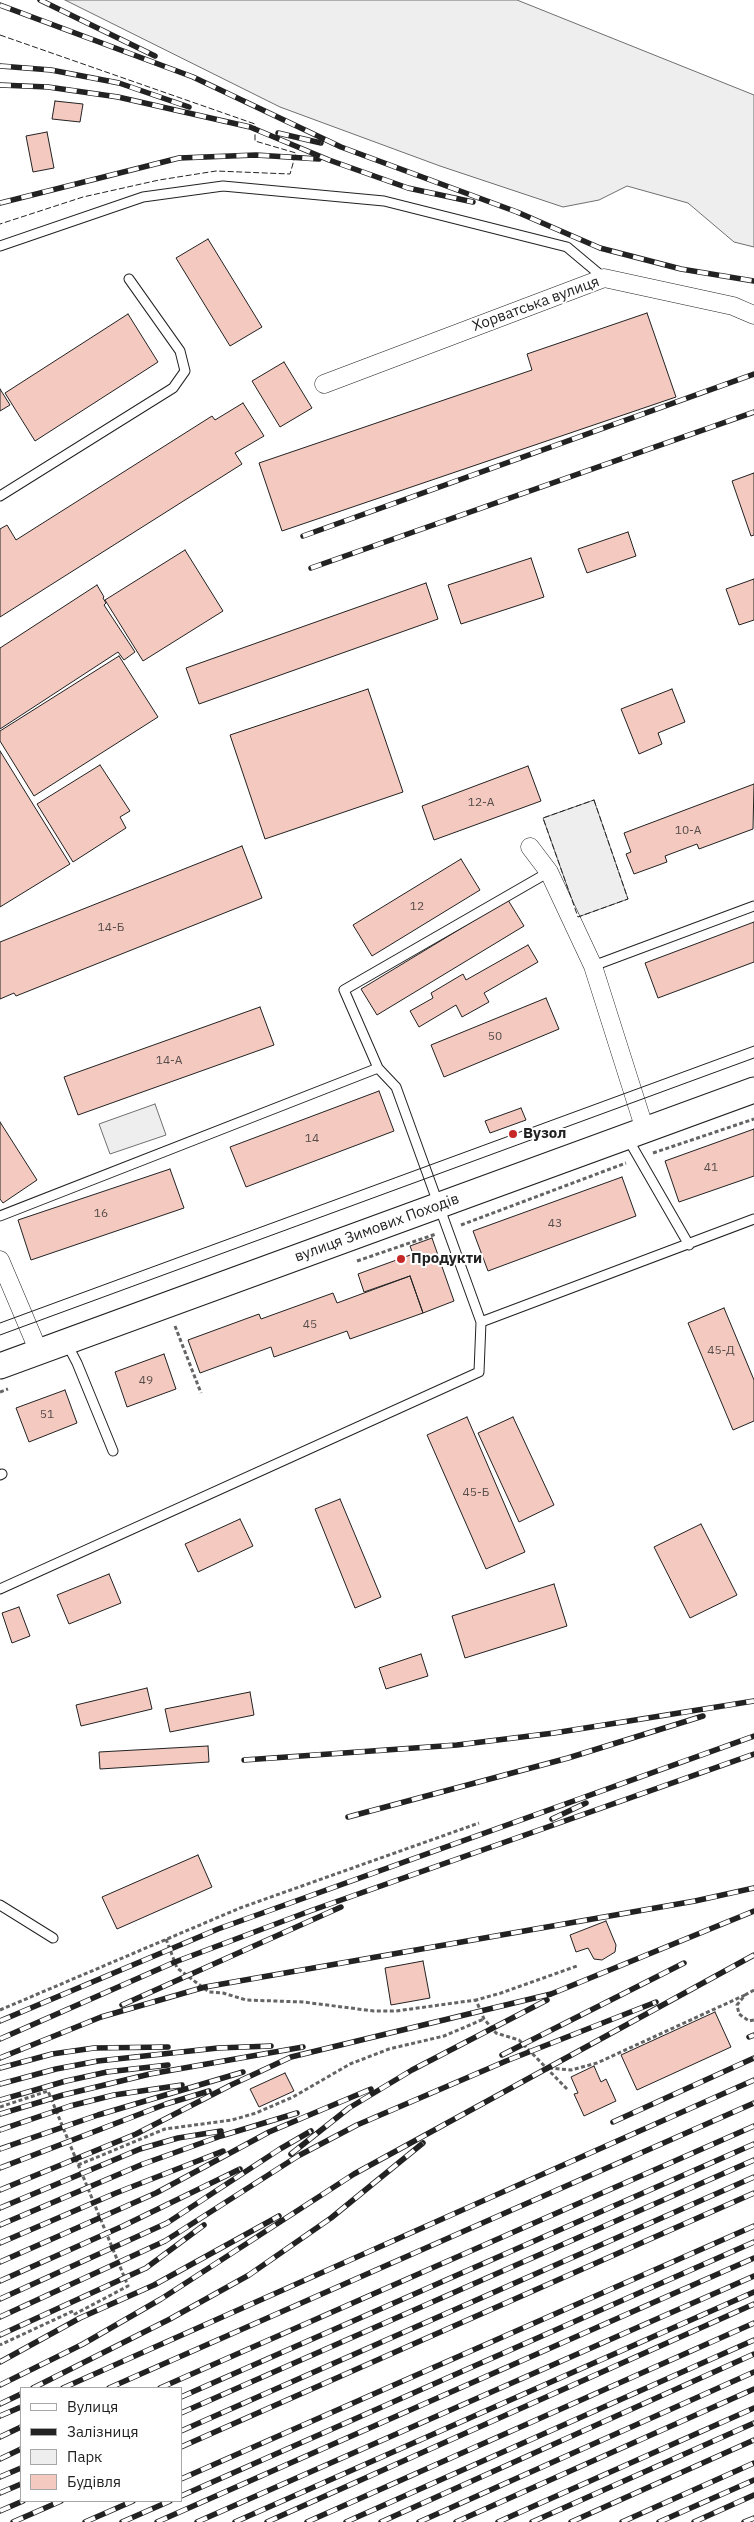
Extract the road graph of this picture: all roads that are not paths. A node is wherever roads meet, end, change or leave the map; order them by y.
1 (0, 246) edge
2 (604, 278) junction
3 (130, 279) dead end
4 (754, 315) edge
5 (324, 384) dead end
6 (0, 496) edge
7 (530, 847) dead end
8 (549, 872) junction
9 (754, 906) edge
10 (593, 966) junction
11 (378, 1068) junction
12 (754, 1090) edge
13 (636, 1133) junction
14 (439, 1205) junction
15 (0, 1216) edge
16 (754, 1219) edge
17 (689, 1245) junction
18 (0, 1260) edge
19 (481, 1322) junction
20 (66, 1342) junction
21 (39, 1352) junction
22 (0, 1366) edge
23 (113, 1451) dead end
24 (0, 1590) edge
25 (0, 1905) edge
26 (53, 1938) dead end

1 - 2 lane
2 - 4 street, Хорватська вулиця
2 - 5 street, Хорватська вулиця
3 - 6 lane
7 - 8 street
8 - 10 street
8 - 11 lane
9 - 10 lane
10 - 13 street
11 - 14 lane
11 - 15 lane
12 - 13 main road, вулиця Зимових Походів
13 - 14 main road, вулиця Зимових Походів
13 - 17 lane
14 - 19 lane
14 - 20 main road, вулиця Зимових Походів
16 - 17 lane
17 - 19 lane
18 - 21 street
19 - 24 lane
20 - 21 main road, вулиця Зимових Походів
20 - 23 lane
21 - 22 main road, вулиця Зимових Походів
25 - 26 lane

